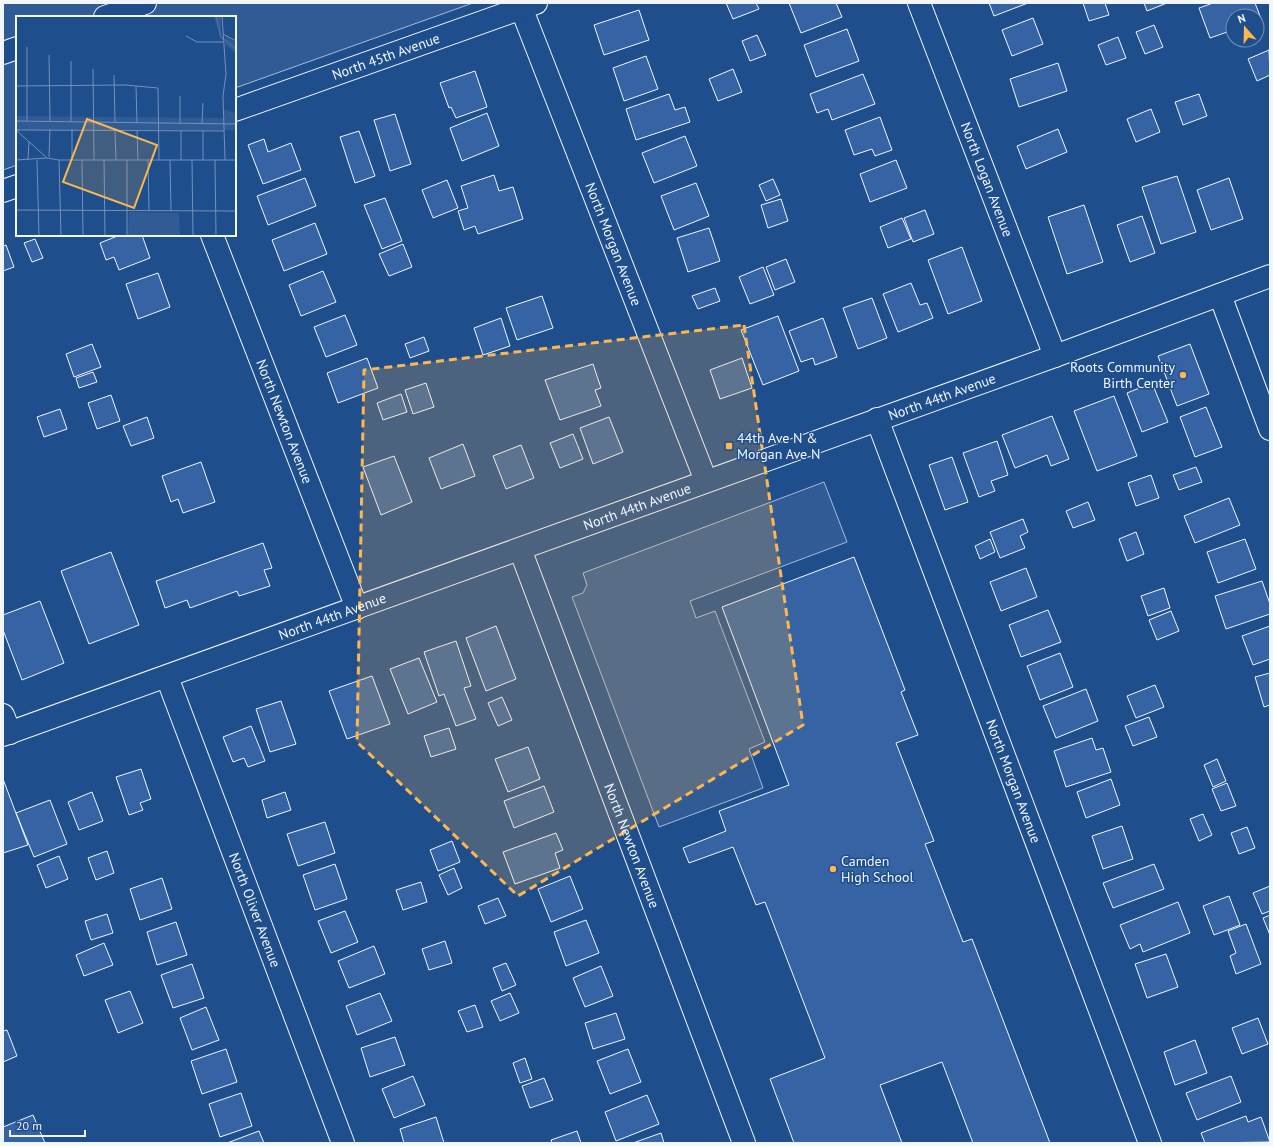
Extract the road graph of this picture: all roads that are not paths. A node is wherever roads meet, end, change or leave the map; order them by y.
1 (919, 3) edge
2 (530, 5) edge
3 (16, 48) edge
4 (3, 53) edge
5 (236, 110) edge
6 (16, 186) edge
7 (3, 191) edge
8 (212, 236) edge
9 (1270, 276) edge
10 (1220, 295) junction
11 (1055, 356) junction
12 (877, 419) junction
13 (1270, 429) edge
14 (706, 481) junction
15 (520, 549) junction
16 (357, 608) junction
17 (167, 678) junction
18 (5, 728) edge
19 (343, 1143) edge
20 (744, 1143) edge
21 (1150, 1143) edge

1 - 11 street, North Logan Avenue
2 - 5 street, North 45th Avenue
2 - 14 street, North Morgan Avenue
3 - 4 street
6 - 7 street
8 - 16 street, North Newton Avenue
9 - 10 street, North 44th Avenue
10 - 11 street, North 44th Avenue
10 - 13 street
11 - 12 street, North 44th Avenue
12 - 14 street, North 44th Avenue
12 - 21 street, North Morgan Avenue
14 - 15 street, North 44th Avenue
15 - 16 street, North 44th Avenue
15 - 20 street, North Newton Avenue
16 - 17 street, North 44th Avenue
17 - 18 street, North 44th Avenue
17 - 19 street, North Oliver Avenue

